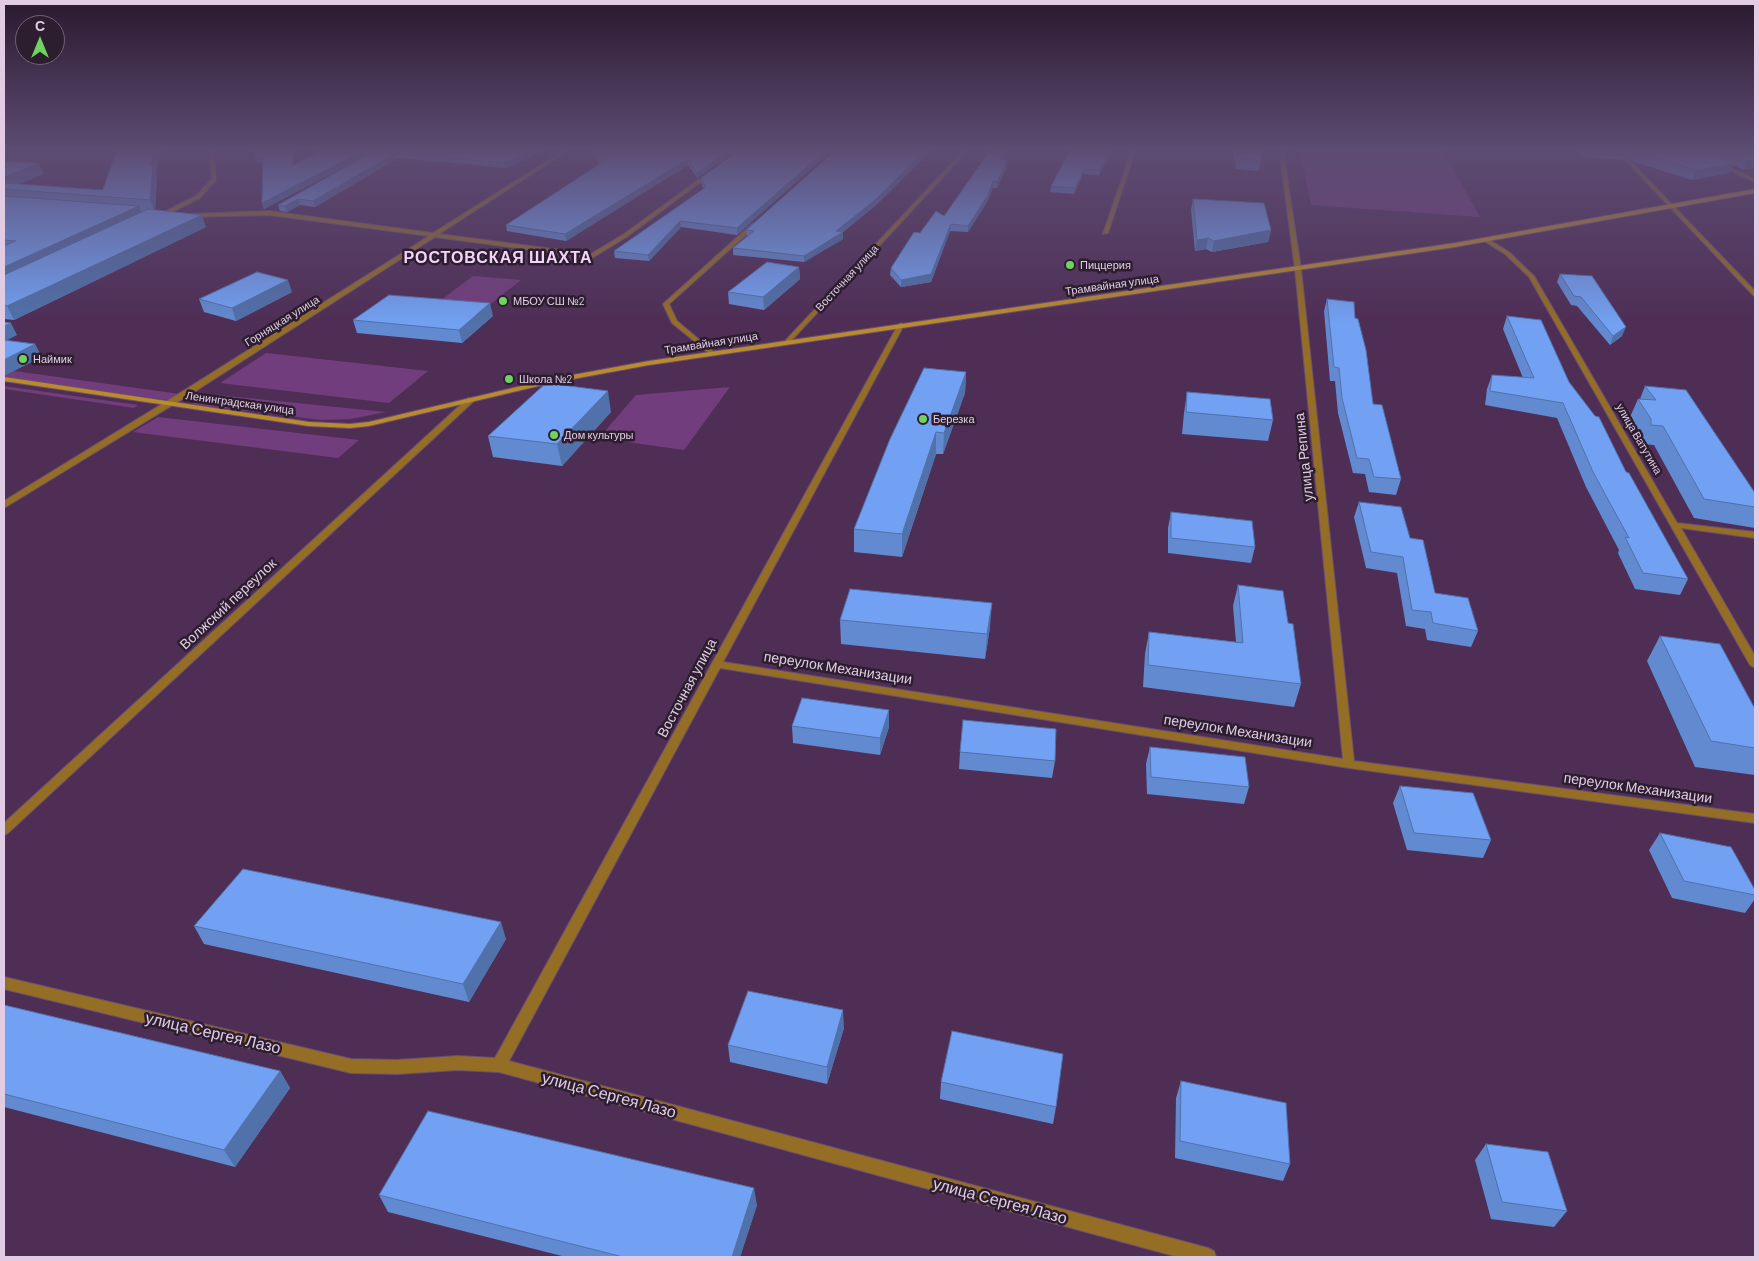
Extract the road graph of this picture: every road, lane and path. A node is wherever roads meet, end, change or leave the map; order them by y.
1 (176, 208) edge
2 (277, 208) edge
3 (478, 208) edge
4 (663, 208) edge
5 (912, 208) edge
6 (1114, 208) edge
7 (1289, 208) edge
8 (1668, 208) edge
9 (1674, 208) edge
10 (269, 213) junction
11 (160, 216) junction
12 (150, 218) edge
13 (759, 220) edge
14 (1105, 233) dead end
15 (434, 236) junction
16 (1486, 240) junction
17 (1298, 269) junction
18 (1755, 294) edge
19 (901, 325) junction
20 (788, 341) junction
21 (712, 353) junction
22 (4, 379) edge
23 (471, 400) junction
24 (168, 405) junction
25 (4, 505) edge
26 (1676, 525) junction
27 (1755, 535) edge
28 (717, 664) junction
29 (1755, 665) edge
30 (1349, 764) junction
31 (1755, 819) edge
32 (4, 830) edge
33 (4, 983) edge
34 (499, 1065) junction
35 (1208, 1257) edge

1 - 11 street
2 - 10 street
3 - 15 street, Горняцкая улица
4 - 15 street
5 - 20 street, Восточная улица
6 - 14 street
7 - 17 street, улица Репина
8 - 16 street, Трамвайная улица
9 - 18 street
10 - 11 street
10 - 15 street
11 - 12 street
13 - 21 street
15 - 24 street, Горняцкая улица
16 - 17 street, Трамвайная улица
16 - 26 street, улица Ватутина
17 - 19 street, Трамвайная улица
17 - 30 street, улица Репина
19 - 20 street, Трамвайная улица
19 - 28 street, Восточная улица
20 - 21 street, Трамвайная улица
21 - 23 street, Трамвайная улица
22 - 24 street, Ленинградская улица
23 - 24 street, Ленинградская улица
23 - 32 street, Волжский переулок
24 - 25 street, Горняцкая улица
26 - 27 street
26 - 29 street, улица Ватутина
28 - 30 street, переулок Механизации
28 - 34 street, Восточная улица
30 - 31 street, переулок Механизации
33 - 34 street, улица Сергея Лазо
34 - 35 street, улица Сергея Лазо

